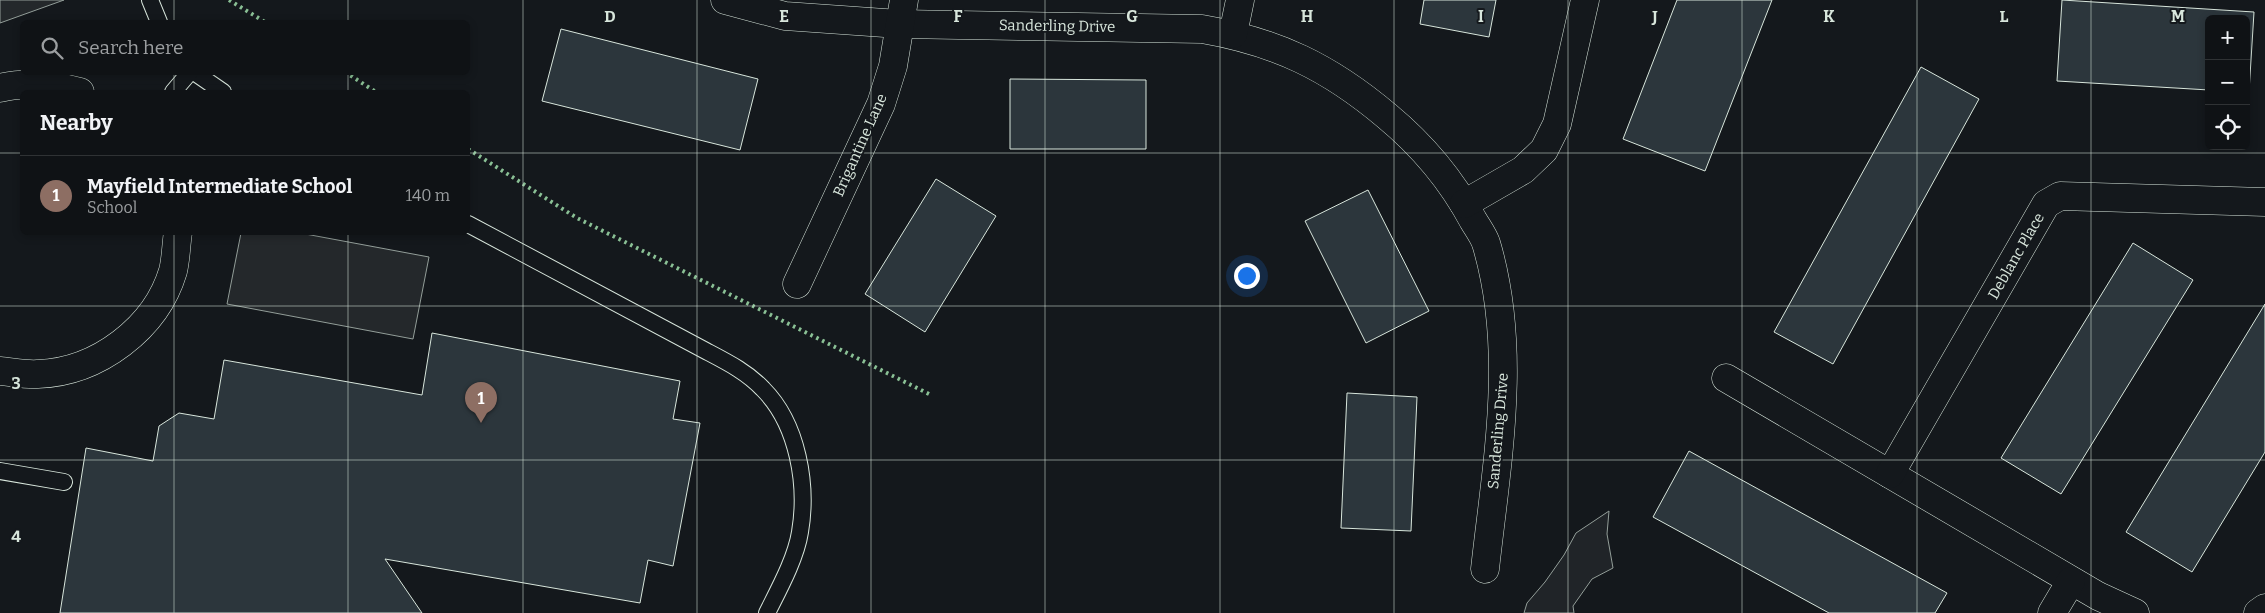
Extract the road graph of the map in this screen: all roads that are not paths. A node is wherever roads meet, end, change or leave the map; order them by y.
1 (150, 0) edge
2 (725, 0) edge
3 (1240, 0) edge
4 (1585, 0) edge
5 (901, 12) edge
6 (158, 20) edge
7 (1233, 34) junction
8 (187, 75) edge
9 (198, 75) edge
10 (0, 88) edge
11 (73, 90) edge
12 (175, 90) edge
13 (220, 90) edge
14 (2265, 202) edge
15 (1464, 204) junction
16 (470, 225) edge
17 (178, 235) edge
18 (796, 284) dead end
19 (0, 370) edge
20 (1726, 378) dead end
21 (0, 471) edge
22 (1890, 474) junction
23 (64, 482) dead end
24 (1485, 570) dead end
25 (2071, 580) junction
26 (2265, 608) edge
27 (767, 613) edge
28 (2052, 613) edge
29 (2135, 613) edge
30 (2258, 613) edge

1 - 6 lane
2 - 5 street, Sanderling Drive
3 - 7 street
4 - 15 street
5 - 7 street, Sanderling Drive
5 - 18 street, Brigantine Lane
7 - 15 street, Sanderling Drive
8 - 12 lane
9 - 13 lane
10 - 11 street
14 - 22 street, Deblanc Place
15 - 24 street, Sanderling Drive
16 - 27 lane
17 - 19 street
20 - 22 street
21 - 23 lane
22 - 25 street
25 - 28 street
25 - 29 street
26 - 30 street

